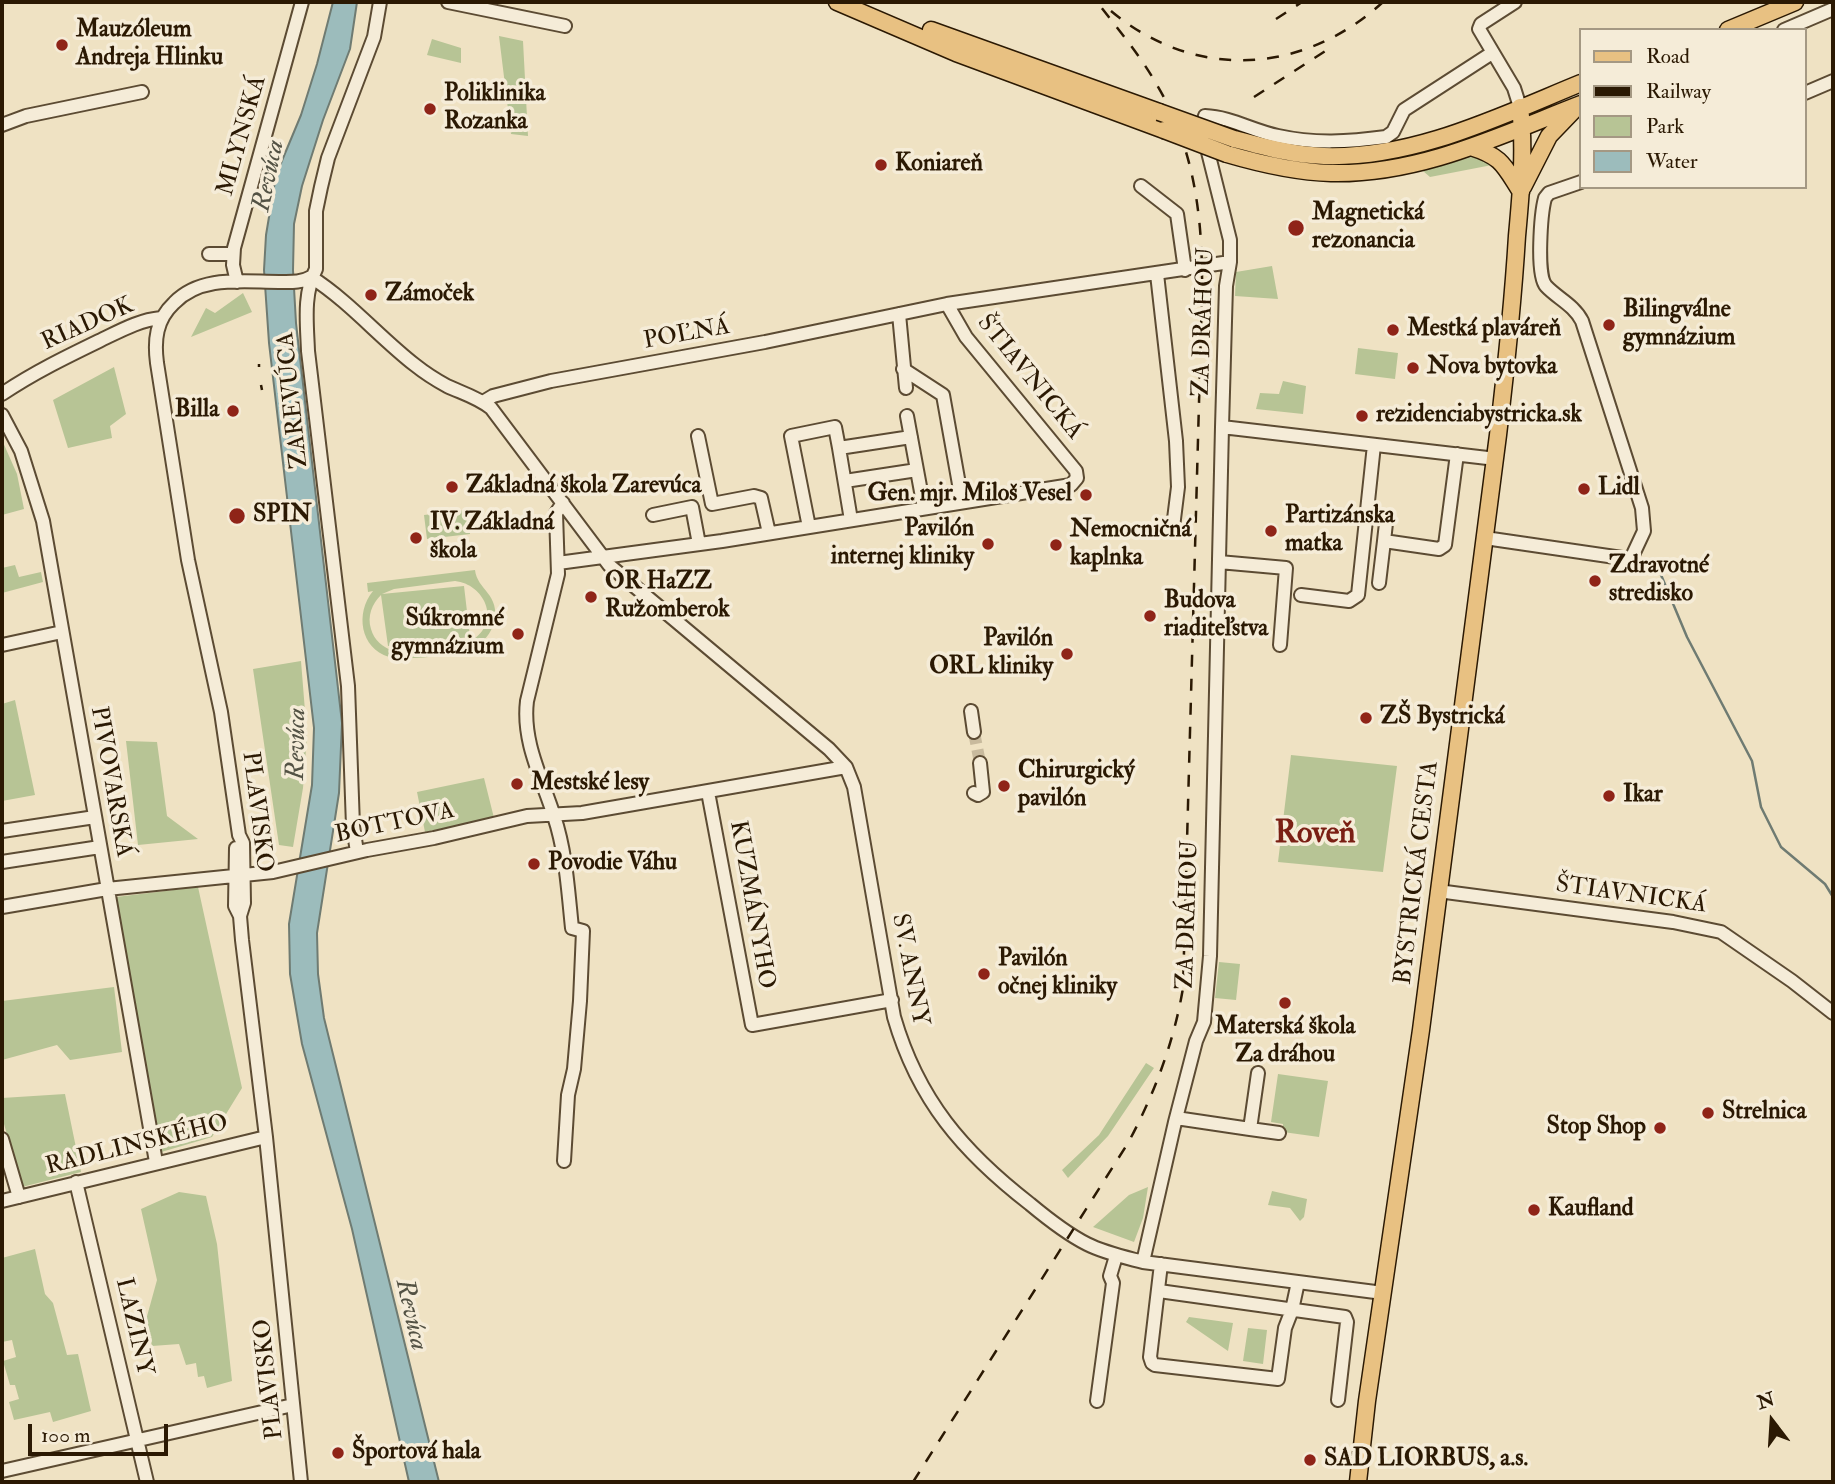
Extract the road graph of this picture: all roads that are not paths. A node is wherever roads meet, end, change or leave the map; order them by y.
1 (302, 2) edge
2 (380, 2) edge
3 (390, 2) edge
4 (448, 2) edge
5 (837, 2) edge
6 (863, 2) edge
7 (1515, 2) edge
8 (1795, 2) edge
9 (1833, 9) edge
10 (565, 26) dead end
11 (1733, 28) edge
12 (1789, 28) edge
13 (1492, 53) junction
14 (1833, 81) edge
15 (1580, 83) edge
16 (142, 92) dead end
17 (1807, 92) edge
18 (1580, 104) edge
19 (1580, 105) edge
20 (1520, 107) junction
21 (2, 125) edge
22 (1522, 127) junction
23 (1471, 147) junction
24 (1580, 182) edge
25 (1141, 186) dead end
26 (1521, 192) junction
27 (209, 254) dead end
28 (233, 254) junction
29 (1230, 262) junction
30 (1185, 270) junction
31 (1157, 274) junction
32 (311, 277) junction
33 (237, 282) junction
34 (947, 304) junction
35 (899, 314) junction
36 (161, 318) junction
37 (903, 369) junction
38 (906, 388) dead end
39 (2, 394) edge
40 (483, 402) junction
41 (2, 415) edge
42 (907, 416) dead end
43 (1222, 427) junction
44 (698, 436) dead end
45 (911, 437) junction
46 (1374, 445) junction
47 (839, 448) junction
48 (1457, 454) junction
49 (1496, 459) junction
50 (917, 470) junction
51 (845, 481) junction
52 (962, 501) junction
53 (563, 503) junction
54 (924, 508) junction
55 (653, 515) dead end
56 (851, 520) junction
57 (1386, 523) dead end
58 (809, 527) junction
59 (1173, 527) dead end
60 (769, 533) junction
61 (1485, 538) junction
62 (1384, 541) junction
63 (699, 544) junction
64 (603, 557) junction
65 (1219, 562) junction
66 (558, 563) junction
67 (1379, 583) dead end
68 (1303, 595) dead end
69 (62, 632) junction
70 (2, 645) edge
71 (1280, 645) dead end
72 (971, 711) dead end
73 (974, 732) tunnel mouth
74 (980, 763) tunnel mouth
75 (846, 767) junction
76 (708, 792) junction
77 (974, 793) dead end
78 (554, 814) junction
79 (94, 817) junction
80 (2, 831) edge
81 (100, 847) junction
82 (357, 852) junction
83 (2, 862) edge
84 (241, 876) junction
85 (107, 889) junction
86 (1438, 891) junction
87 (2, 906) edge
88 (892, 1000) junction
89 (1833, 1013) edge
90 (1258, 1073) dead end
91 (1176, 1118) junction
92 (1250, 1129) junction
93 (1279, 1133) dead end
94 (266, 1137) junction
95 (2, 1139) edge
96 (564, 1161) dead end
97 (156, 1162) junction
98 (76, 1182) junction
99 (19, 1197) junction
100 (2, 1202) edge
101 (1116, 1256) junction
102 (1143, 1262) junction
103 (1161, 1264) junction
104 (1298, 1282) junction
105 (1159, 1292) junction
106 (1383, 1293) junction
107 (1292, 1310) junction
108 (1338, 1400) dead end
109 (1097, 1401) dead end
110 (293, 1405) junction
111 (138, 1440) junction
112 (2, 1471) edge
113 (148, 1482) edge
114 (301, 1482) edge
115 (1358, 1482) edge

1 - 28 street, MLYNSKÁ
2 - 3 street, ZAREVÚCA
2 - 32 street, ZAREVÚCA
4 - 10 street
5 - 23 main road, bridge
6 - 20 main road, bridge
7 - 13 street
8 - 11 main road
9 - 12 street
13 - 20 street
13 - 29 street, ZA DRÁHOU
14 - 17 street
15 - 20 main road
16 - 21 street
18 - 22 main road
19 - 26 main road
20 - 22 main road, BYSTRICKÁ CESTA
22 - 23 main road
22 - 26 main road, BYSTRICKÁ CESTA
23 - 26 main road
24 - 61 street
25 - 30 street
26 - 49 main road, BYSTRICKÁ CESTA
27 - 28 street
28 - 33 street, MLYNSKÁ
29 - 30 street, POĽNÁ
29 - 43 street, ZA DRÁHOU
30 - 31 street, POĽNÁ
31 - 34 street, POĽNÁ
31 - 59 street
32 - 33 street, RIADOK
32 - 40 street
32 - 82 street, ZAREVÚCA
33 - 36 street, RIADOK
34 - 35 street, POĽNÁ
34 - 52 street, ŠTIAVNICKÁ
35 - 37 street
35 - 40 street, POĽNÁ
36 - 39 street, RIADOK
36 - 84 street, PLAVISKO
37 - 38 street
37 - 52 street
40 - 53 street
41 - 69 street, PIVOVARSKÁ
42 - 45 street
43 - 46 street
43 - 65 street, ZA DRÁHOU
44 - 60 street
45 - 47 street
45 - 50 street
46 - 48 street
46 - 68 street
47 - 51 street
47 - 58 street
48 - 49 street
48 - 62 street
49 - 61 main road, BYSTRICKÁ CESTA
50 - 51 street
50 - 54 street
51 - 56 street
52 - 54 street
53 - 64 street
53 - 66 street
54 - 56 street
55 - 63 street
56 - 58 street
57 - 62 street
58 - 60 street
60 - 63 street
61 - 86 main road, BYSTRICKÁ CESTA
62 - 67 street
63 - 64 street
64 - 66 street
64 - 75 street
65 - 71 street
65 - 91 street, ZA DRÁHOU
66 - 78 street
69 - 70 street
69 - 79 street, PIVOVARSKÁ
72 - 73 street
74 - 77 street
75 - 76 street, BOTTOVA
75 - 88 street, SV. ANNY
76 - 78 street, BOTTOVA
76 - 88 street, KUZMÁNYHO
78 - 82 street, BOTTOVA
78 - 96 street
79 - 80 street
79 - 81 street, PIVOVARSKÁ
81 - 83 street
81 - 85 street, PIVOVARSKÁ
82 - 84 street, BOTTOVA
84 - 85 street, BOTTOVA
84 - 94 street, PLAVISKO
85 - 87 street, BOTTOVA
85 - 97 street, PIVOVARSKÁ
86 - 89 street, ŠTIAVNICKÁ
86 - 106 main road, BYSTRICKÁ CESTA
88 - 101 street, SV. ANNY
90 - 92 street
91 - 92 street
91 - 102 street, ZA DRÁHOU
92 - 93 street
94 - 97 street, RADLINSKÉHO
94 - 110 street, PLAVISKO
95 - 99 street, RADLINSKÉHO
97 - 98 street, RADLINSKÉHO
98 - 99 street, RADLINSKÉHO
98 - 111 street, LAZINY
99 - 100 street, RADLINSKÉHO
101 - 102 street
101 - 109 street
102 - 103 street
103 - 104 street
103 - 105 street
104 - 106 street
104 - 107 street
105 - 107 street
105 - 107 street
106 - 115 main road, BYSTRICKÁ CESTA
107 - 108 street
110 - 111 street
110 - 114 street, PLAVISKO
111 - 112 street
111 - 113 street, LAZINY

